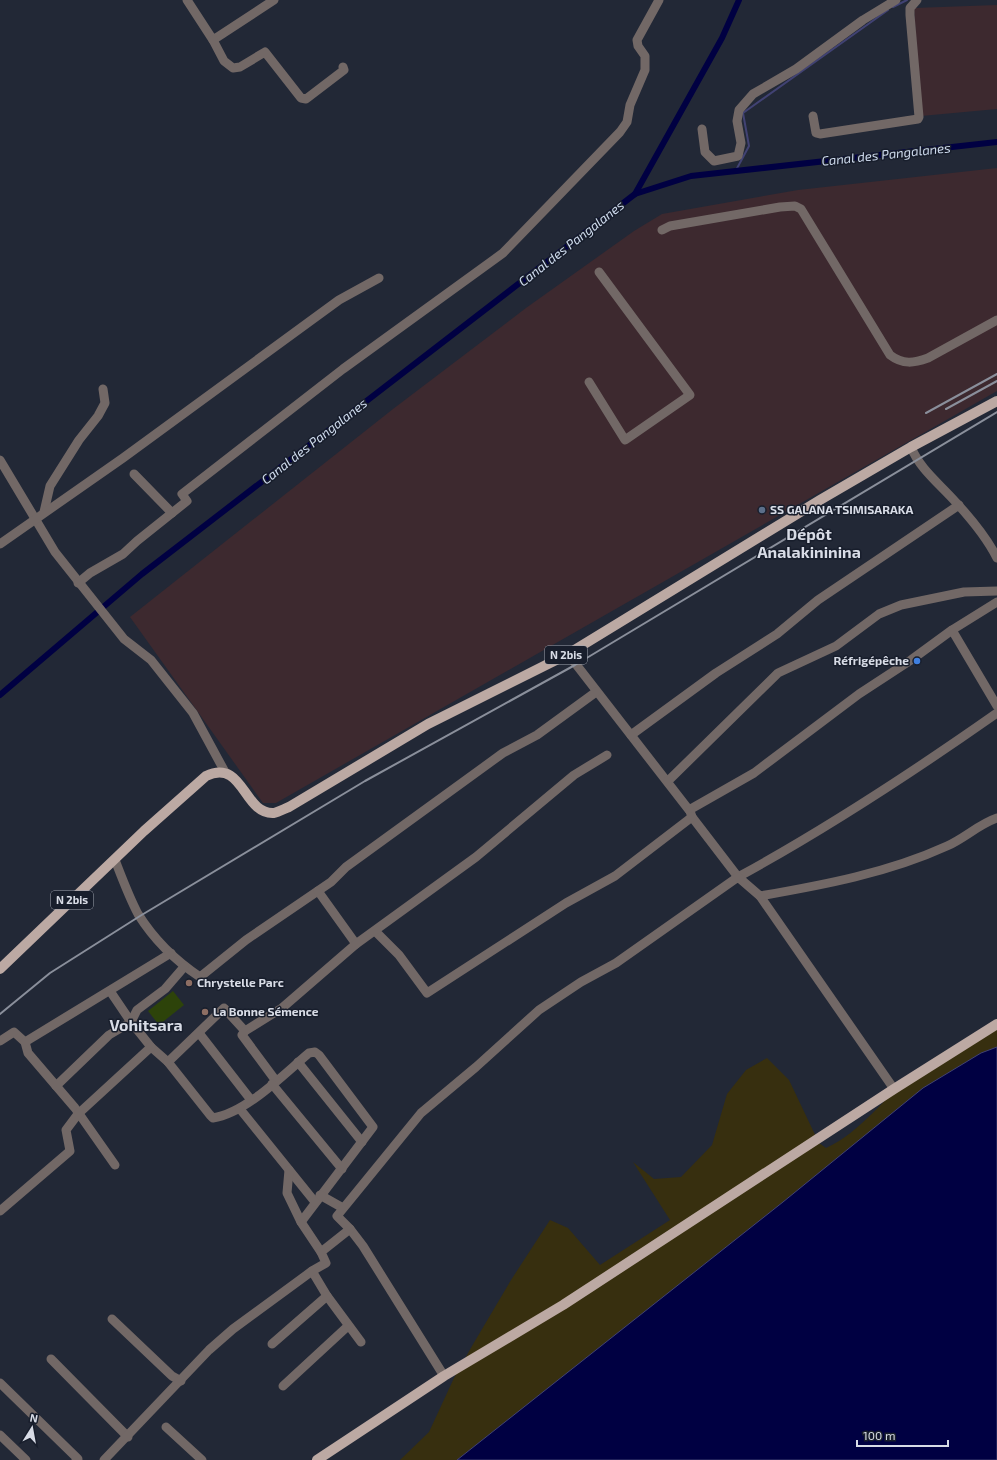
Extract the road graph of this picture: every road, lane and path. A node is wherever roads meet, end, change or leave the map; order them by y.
1 (187, 0) edge
2 (274, 0) edge
3 (659, 0) edge
4 (896, 0) edge
5 (918, 0) edge
6 (213, 40) junction
7 (343, 67) dead end
8 (813, 116) dead end
9 (702, 129) dead end
10 (662, 230) dead end
11 (599, 272) dead end
12 (380, 278) dead end
13 (997, 320) edge
14 (589, 382) dead end
15 (103, 389) dead end
16 (997, 401) edge
17 (911, 447) junction
18 (0, 460) edge
19 (134, 474) dead end
20 (959, 505) junction
21 (44, 512) junction
22 (172, 513) junction
23 (35, 518) junction
24 (0, 544) edge
25 (997, 558) edge
26 (78, 583) junction
27 (997, 591) edge
28 (997, 602) edge
29 (952, 630) junction
30 (568, 654) junction
31 (596, 692) junction
32 (997, 706) edge
33 (997, 713) edge
34 (631, 735) junction
35 (607, 755) dead end
36 (225, 772) junction
37 (668, 781) junction
38 (691, 814) junction
39 (997, 818) edge
40 (115, 860) junction
41 (738, 877) junction
42 (318, 891) junction
43 (760, 896) junction
44 (375, 931) junction
45 (356, 944) junction
46 (171, 953) junction
47 (184, 967) junction
48 (0, 969) edge
49 (110, 991) junction
50 (131, 1022) junction
51 (997, 1024) edge
52 (245, 1031) junction
53 (198, 1032) junction
54 (0, 1041) edge
55 (24, 1042) junction
56 (151, 1047) junction
57 (168, 1062) junction
58 (298, 1062) junction
59 (274, 1082) junction
60 (56, 1086) junction
61 (894, 1089) junction
62 (251, 1100) junction
63 (240, 1109) junction
64 (78, 1114) junction
65 (362, 1142) junction
66 (115, 1165) dead end
67 (342, 1169) junction
68 (289, 1170) junction
69 (317, 1198) junction
70 (343, 1208) junction
71 (0, 1211) edge
72 (301, 1222) junction
73 (350, 1228) junction
74 (321, 1252) junction
75 (312, 1270) junction
76 (327, 1296) junction
77 (112, 1319) dead end
78 (348, 1326) junction
79 (361, 1342) dead end
80 (272, 1344) dead end
81 (51, 1359) dead end
82 (444, 1376) junction
83 (181, 1381) junction
84 (0, 1383) edge
85 (283, 1386) dead end
86 (166, 1428) dead end
87 (0, 1435) edge
88 (128, 1437) junction
89 (26, 1460) edge
90 (76, 1460) edge
91 (104, 1460) edge
92 (202, 1460) edge
93 (317, 1460) edge

1 - 6 street
2 - 6 street
3 - 22 street
4 - 9 street
5 - 8 street
6 - 7 street
10 - 13 street
11 - 14 street
12 - 21 street
15 - 21 street
16 - 17 main road, N 2bis
17 - 20 street
17 - 30 main road, N 2bis
18 - 23 street
19 - 22 street
20 - 25 street
20 - 34 street
21 - 23 street
22 - 26 street
23 - 24 street
23 - 26 street
26 - 36 street
27 - 37 street
28 - 29 street
29 - 32 street
29 - 38 street
30 - 31 street
30 - 36 main road, N 2bis
31 - 34 street
31 - 42 street
33 - 41 street
34 - 37 street
35 - 44 street
36 - 40 main road, N 2bis
37 - 38 street
38 - 41 street
38 - 44 street
39 - 43 street
40 - 46 street
40 - 48 main road, N 2bis
41 - 43 street
41 - 70 street
42 - 45 street
42 - 47 street
43 - 61 street
44 - 45 street
45 - 52 street
46 - 47 street
46 - 49 street
47 - 50 street
49 - 50 street
49 - 55 street
50 - 56 street
50 - 60 street
51 - 61 main road
52 - 53 street
52 - 59 street
53 - 57 street
53 - 62 street
54 - 55 street
55 - 60 street
56 - 57 street
56 - 64 street
57 - 63 street
58 - 59 street
58 - 65 street
58 - 65 street
59 - 62 street
59 - 67 street
60 - 64 street
61 - 82 main road
62 - 63 street
63 - 68 street
64 - 66 street
64 - 71 street
65 - 67 street
67 - 69 street
68 - 69 street
68 - 72 street
69 - 70 street
69 - 72 street
70 - 73 street
72 - 74 street
73 - 74 street
73 - 82 street
74 - 75 street
75 - 76 street
75 - 83 street
76 - 78 street
76 - 80 street
77 - 83 street
78 - 79 street
78 - 85 street
81 - 88 street
82 - 93 main road
83 - 88 street
84 - 90 street
86 - 92 street
87 - 89 street
88 - 91 street

